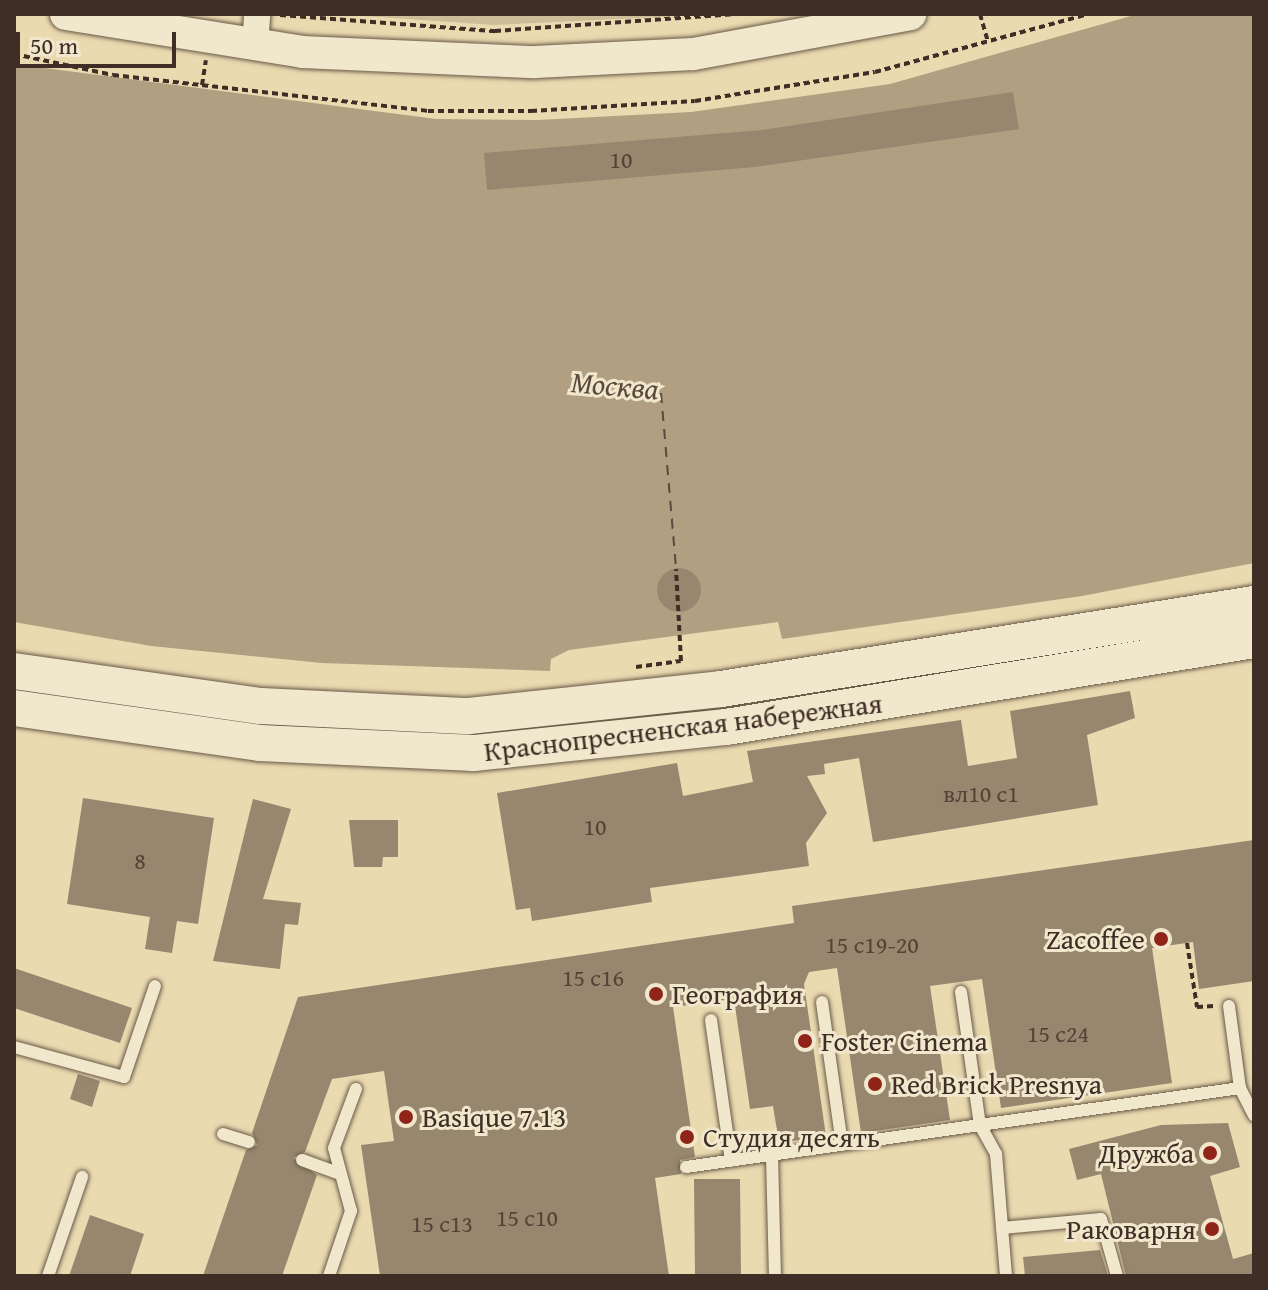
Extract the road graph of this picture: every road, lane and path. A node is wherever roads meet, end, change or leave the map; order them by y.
1 (66, 14) edge
2 (257, 14) edge
3 (268, 14) edge
4 (740, 14) edge
5 (910, 14) edge
6 (980, 14) edge
7 (988, 42) dead end
8 (255, 46) junction
9 (676, 569) dead end
10 (1254, 604) edge
11 (1254, 640) edge
12 (623, 669) dead end
13 (688, 670) dead end
14 (14, 671) edge
15 (642, 677) dead end
16 (14, 708) edge
17 (1187, 943) dead end
18 (155, 986) dead end
19 (961, 992) dead end
20 (822, 1002) dead end
21 (1229, 1006) joint
22 (711, 1020) dead end
23 (14, 1047) edge
24 (1240, 1088) junction
25 (356, 1089) dead end
26 (1254, 1116) edge
27 (980, 1125) junction
28 (223, 1134) dead end
29 (249, 1142) dead end
30 (842, 1145) junction
31 (772, 1155) junction
32 (302, 1160) dead end
33 (731, 1161) junction
34 (686, 1167) dead end
35 (338, 1173) junction
36 (82, 1177) dead end
37 (1002, 1228) junction
38 (48, 1276) edge
39 (329, 1276) edge
40 (775, 1276) edge
41 (1006, 1276) edge
42 (1117, 1276) edge

1 - 8 street
2 - 8 street
3 - 4 path
5 - 8 street
6 - 7 path
9 - 12 path
10 - 14 main road, Краснопресненская набережная
11 - 16 main road, Краснопресненская набережная
13 - 15 path
17 - 21 path
18 - 23 lane
19 - 27 lane
20 - 30 lane
21 - 24 lane
22 - 33 lane
24 - 26 lane
24 - 27 lane
25 - 35 lane
27 - 30 lane
27 - 37 lane
28 - 29 lane
30 - 31 lane
31 - 33 lane
31 - 40 lane
32 - 35 lane
33 - 34 lane
35 - 39 lane
36 - 38 lane
37 - 41 lane
37 - 42 lane

